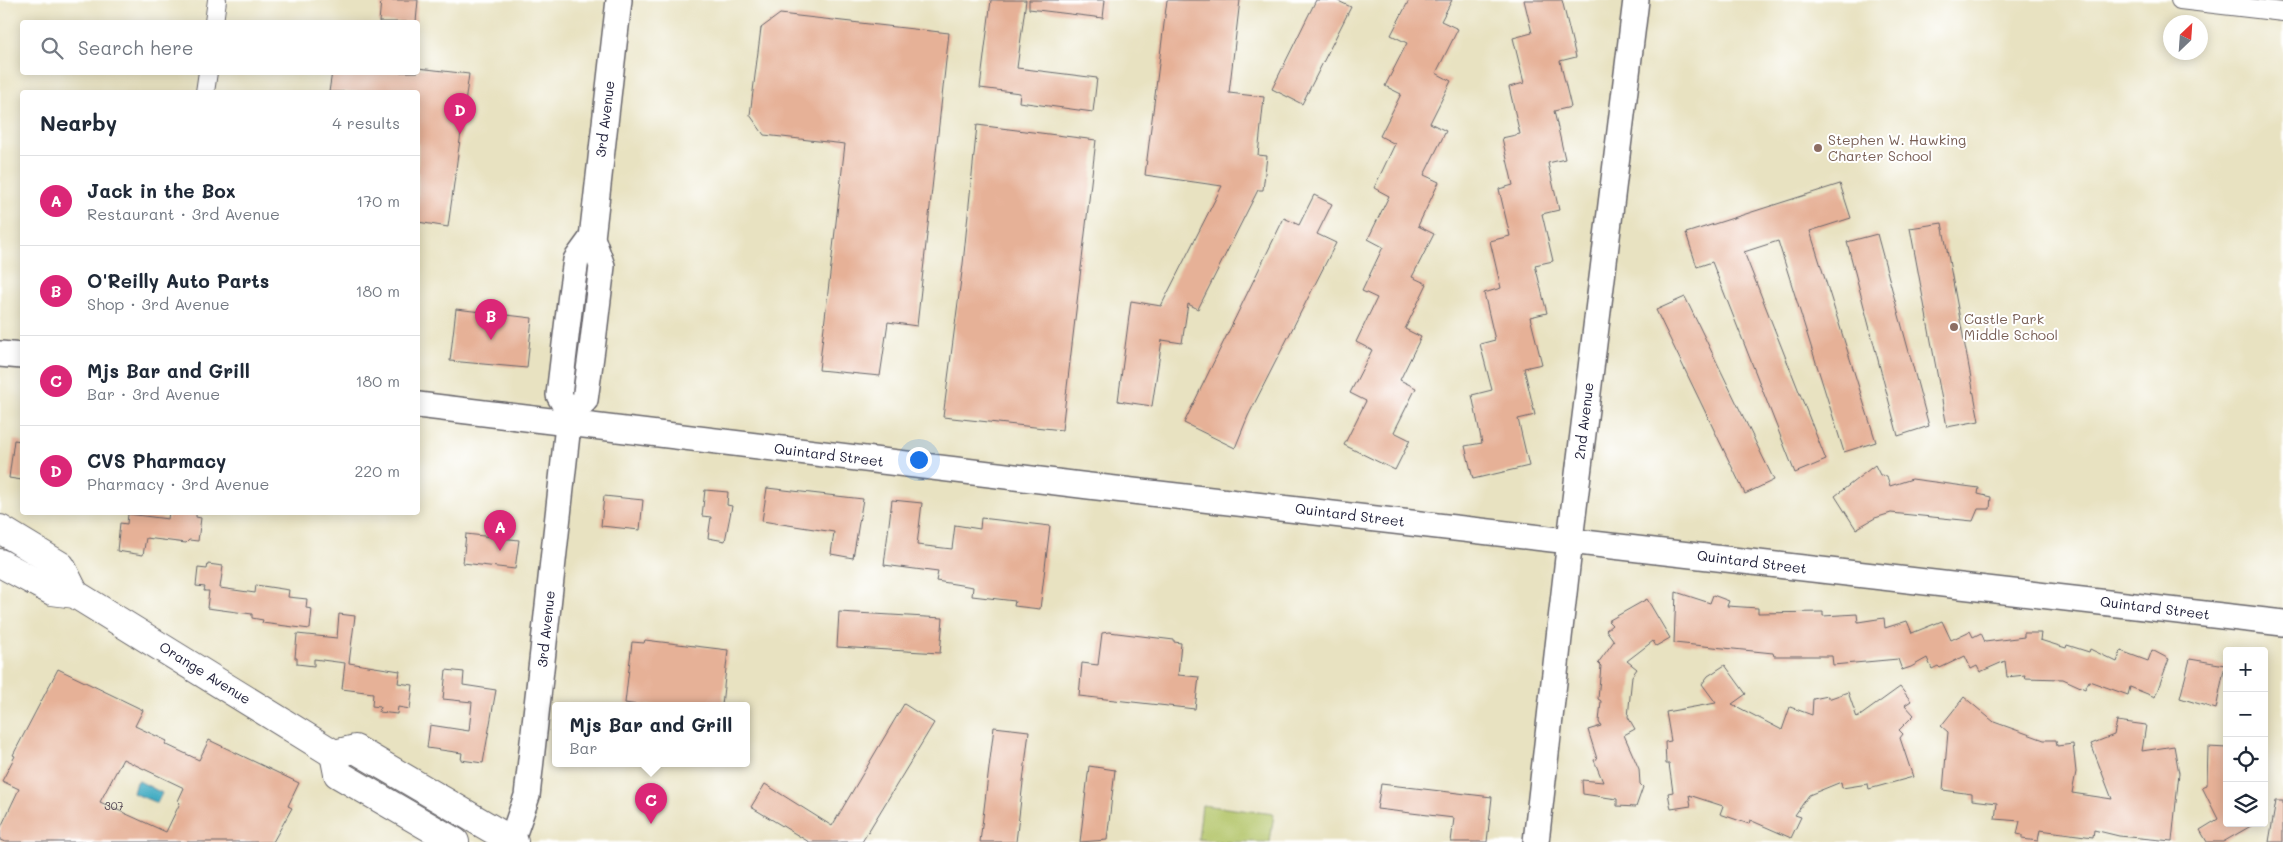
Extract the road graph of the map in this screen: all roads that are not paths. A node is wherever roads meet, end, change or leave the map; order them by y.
1 (216, 0) edge
2 (619, 0) edge
3 (1636, 0) edge
4 (2180, 0) edge
5 (2283, 12) edge
6 (214, 20) edge
7 (208, 75) edge
8 (205, 90) edge
9 (0, 354) edge
10 (20, 356) edge
11 (420, 405) edge
12 (569, 420) junction
13 (0, 529) edge
14 (1570, 540) junction
15 (0, 563) edge
16 (75, 594) junction
17 (2283, 623) edge
18 (334, 754) junction
19 (455, 842) edge
20 (512, 842) edge
21 (1536, 842) edge

1 - 6 street
2 - 12 street, 3rd Avenue
3 - 14 street, 2nd Avenue
4 - 5 street
7 - 8 street
9 - 10 street
11 - 12 street, Quintard Street
12 - 14 street, Quintard Street
12 - 20 street, 3rd Avenue
13 - 16 main road
14 - 17 street, Quintard Street
14 - 21 street, 2nd Avenue
15 - 16 main road, Orange Avenue
16 - 18 main road, Orange Avenue
18 - 19 main road
18 - 20 main road

